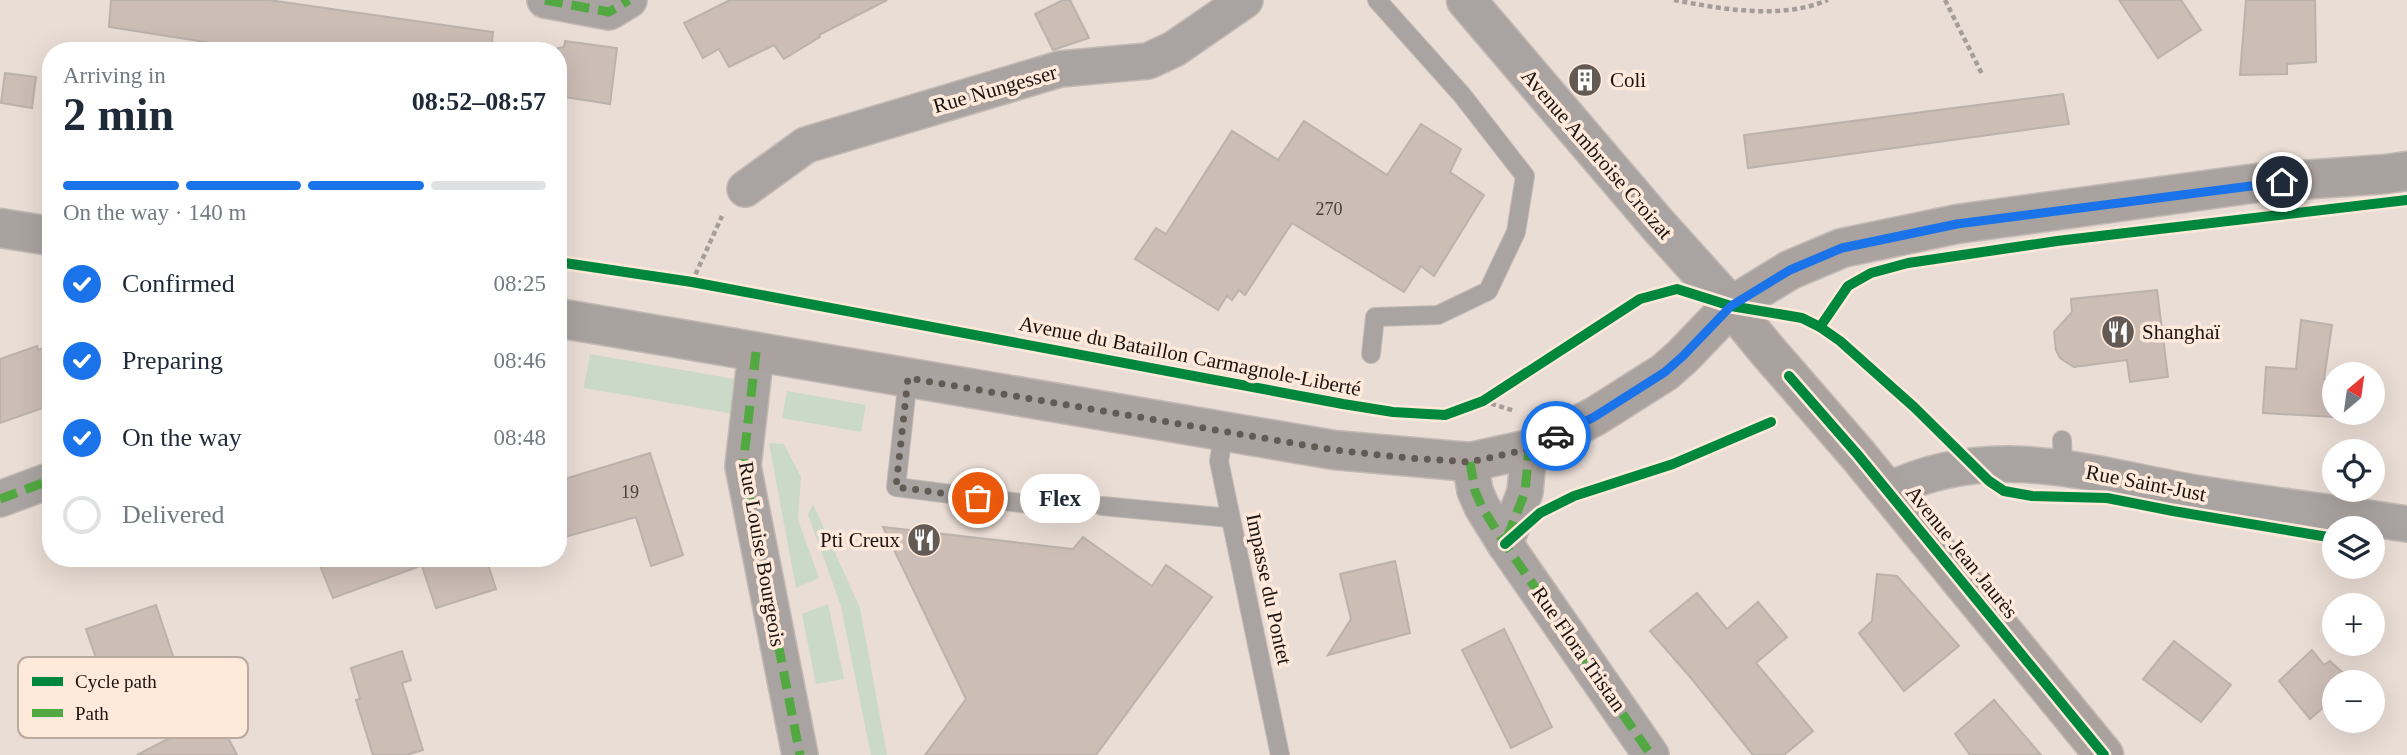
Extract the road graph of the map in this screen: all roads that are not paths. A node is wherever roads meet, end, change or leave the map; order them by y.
1 (545, 0) edge
2 (629, 0) edge
3 (1245, 0) edge
4 (1377, 0) edge
5 (1466, 0) edge
6 (2407, 170) edge
7 (745, 188) road end
8 (0, 228) edge
9 (42, 235) edge
10 (1731, 306) junction
11 (567, 320) edge
12 (756, 352) junction
13 (1371, 354) dead end
14 (908, 378) junction
15 (1224, 432) junction
16 (1527, 432) junction
17 (1470, 462) junction
18 (42, 483) edge
19 (1887, 491) junction
20 (0, 499) edge
21 (1102, 506) dead end
22 (1060, 508) dead end
23 (1230, 518) junction
24 (2407, 524) edge
25 (1505, 544) junction
26 (800, 755) edge
27 (1280, 755) edge
28 (1651, 755) edge
29 (2104, 755) edge

1 - 2 street
3 - 7 street, Rue Nungesser
4 - 13 lane
5 - 10 street, Avenue Ambroise Croizat
6 - 10 main road
8 - 9 main road
10 - 16 main road
10 - 19 main road, Avenue Jean Jaurès
11 - 12 main road
12 - 14 main road
12 - 26 street, Rue Louise Bourgeois
14 - 15 main road
14 - 22 lane
15 - 17 main road
15 - 23 lane, Impasse du Pontet
16 - 17 main road
16 - 25 street
17 - 25 street, Rue Flora Tristan
18 - 20 street
19 - 24 street, Rue Saint-Just
19 - 29 main road, Avenue Jean Jaurès
21 - 23 lane
23 - 27 lane, Impasse du Pontet
25 - 28 street, Rue Flora Tristan

